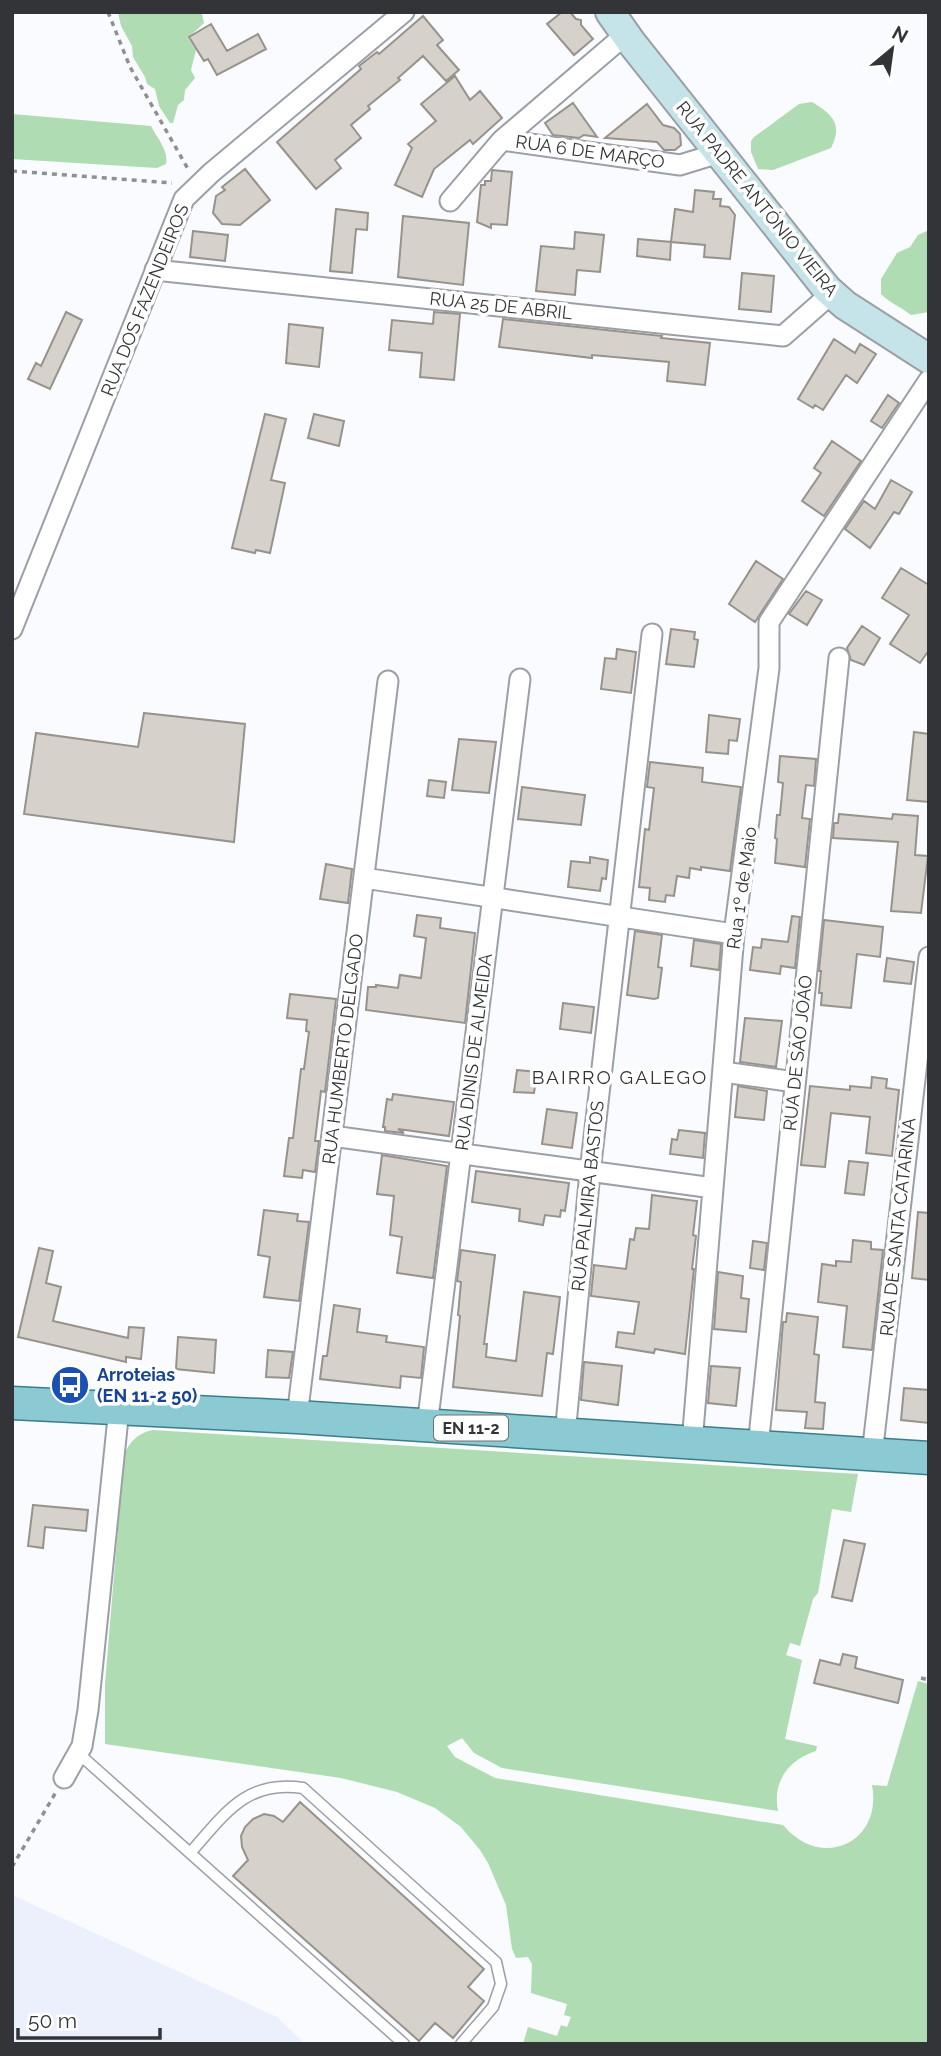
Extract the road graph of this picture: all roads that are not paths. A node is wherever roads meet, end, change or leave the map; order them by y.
1 (404, 12) edge
2 (618, 23) edge
3 (502, 139) junction
4 (719, 153) junction
5 (450, 201) dead end
6 (155, 270) junction
7 (832, 293) junction
8 (929, 359) edge
9 (929, 380) edge
10 (12, 629) edge
11 (652, 634) dead end
12 (839, 658) dead end
13 (520, 679) dead end
14 (388, 681) dead end
15 (364, 878) junction
16 (493, 897) junction
17 (619, 915) junction
18 (734, 934) junction
19 (929, 957) edge
20 (723, 1072) junction
21 (795, 1082) junction
22 (332, 1136) junction
23 (461, 1154) junction
24 (590, 1172) junction
25 (713, 1188) junction
26 (12, 1403) edge
27 (120, 1408) junction
28 (298, 1417) junction
29 (427, 1426) junction
30 (565, 1435) junction
31 (692, 1443) junction
32 (758, 1447) junction
33 (872, 1455) junction
34 (929, 1458) edge
35 (78, 1753) junction
36 (64, 1779) road end
37 (190, 1853) junction
38 (404, 2044) edge
39 (461, 2044) edge

1 - 6 street, RUA DOS FAZENDEIROS
2 - 3 street, RUA 6 DE MARÇO
2 - 4 street, RUA PADRE ANTÓNIO VIEIRA
3 - 4 street, RUA 6 DE MARÇO
3 - 5 street, RUA 6 DE MARÇO
4 - 7 street, RUA PADRE ANTÓNIO VIEIRA
6 - 7 street, RUA 25 DE ABRIL
6 - 10 street, RUA DOS FAZENDEIROS
7 - 8 street, RUA PADRE ANTÓNIO VIEIRA
9 - 18 street, Rua 1º de Maio
11 - 17 street, RUA PALMIRA BASTOS
12 - 21 street, RUA DE SÃO JOÃO
13 - 16 street, RUA DINIS DE ALMEIDA
14 - 15 street, RUA HUMBERTO DELGADO
15 - 16 street
15 - 22 street, RUA HUMBERTO DELGADO
16 - 17 street
16 - 23 street, RUA DINIS DE ALMEIDA
17 - 18 street
17 - 24 street, RUA PALMIRA BASTOS
18 - 20 street, Rua 1º de Maio
19 - 33 street, RUA DE SANTA CATARINA
20 - 21 street
20 - 25 street, Rua 1º de Maio
21 - 32 street, RUA DE SÃO JOÃO
22 - 23 street
22 - 28 street, RUA HUMBERTO DELGADO
23 - 24 street
23 - 29 street, RUA DINIS DE ALMEIDA
24 - 25 street
24 - 30 street, RUA PALMIRA BASTOS
25 - 31 street, Rua 1º de Maio
26 - 27 main road, EN 11-2
27 - 28 main road, EN 11-2
27 - 35 street
28 - 29 main road, EN 11-2
29 - 30 main road, EN 11-2
30 - 31 main road, EN 11-2
31 - 32 main road, EN 11-2
32 - 33 main road, EN 11-2
33 - 34 main road, EN 11-2
35 - 36 street
35 - 37 lane
37 - 38 lane
37 - 39 lane

